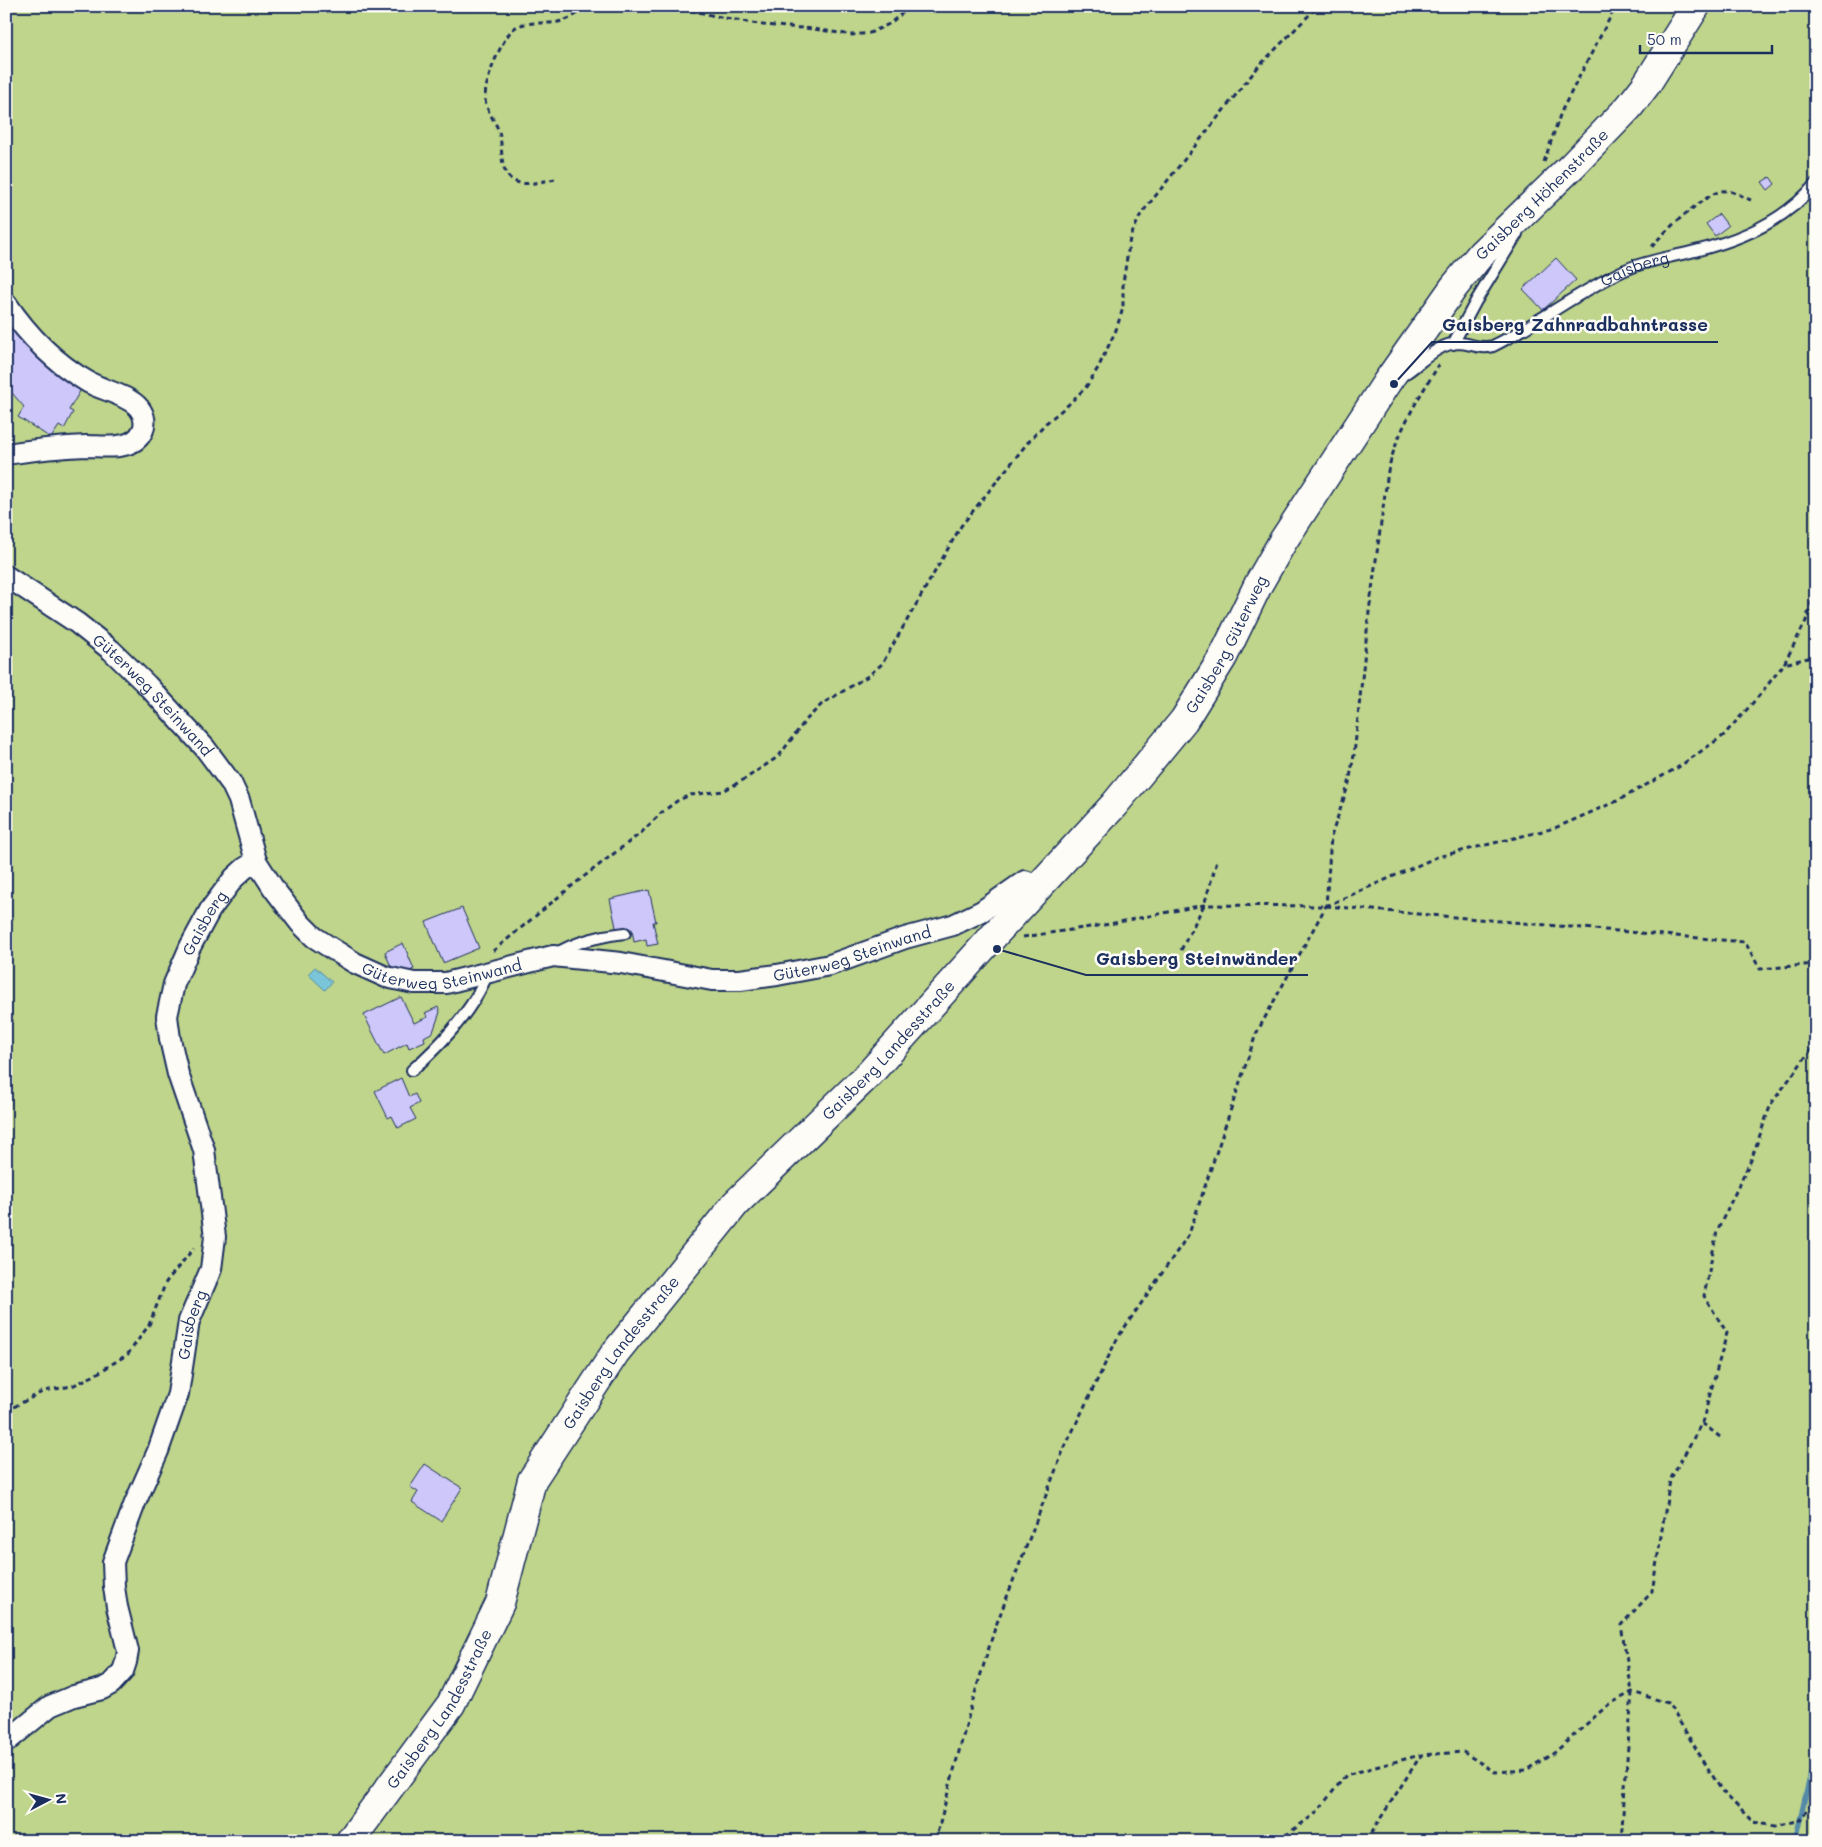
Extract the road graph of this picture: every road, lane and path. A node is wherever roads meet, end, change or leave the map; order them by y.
1 (588, 6) edge
2 (673, 6) edge
3 (911, 6) edge
4 (1318, 6) edge
5 (1616, 6) edge
6 (1696, 6) edge
7 (1542, 168) dead end
8 (555, 179) dead end
9 (1816, 183) edge
10 (1751, 200) dead end
11 (1535, 201) junction
12 (1647, 263) junction
13 (6, 303) edge
14 (1453, 344) junction
15 (1389, 380) junction
16 (6, 454) edge
17 (6, 576) edge
18 (1816, 584) edge
19 (1816, 656) edge
20 (1784, 664) junction
21 (256, 861) junction
22 (1217, 861) dead end
23 (1038, 887) junction
24 (1204, 906) junction
25 (1326, 906) junction
26 (625, 934) dead end
27 (993, 937) junction
28 (1181, 950) dead end
29 (553, 956) junction
30 (1816, 964) edge
31 (476, 976) junction
32 (1816, 1043) edge
33 (412, 1070) dead end
34 (214, 1228) junction
35 (6, 1411) edge
36 (1702, 1423) junction
37 (1720, 1437) dead end
38 (1632, 1692) junction
39 (6, 1742) edge
40 (1421, 1755) junction
41 (1816, 1796) edge
42 (350, 1841) edge
43 (935, 1841) edge
44 (1278, 1841) edge
45 (1366, 1841) edge
46 (1621, 1841) edge

1 - 8 path
2 - 3 path
4 - 31 path
5 - 7 path
6 - 11 main road, Gaisberg Höhenstraße
9 - 12 lane, Gaisberg
10 - 12 path
11 - 14 lane
11 - 15 main road, Gaisberg Höhenstraße
12 - 14 lane, Gaisberg
13 - 16 street
14 - 15 lane
14 - 25 path
15 - 23 main road, Gaisberg Güterweg
17 - 21 street, Güterweg Steinwand
18 - 20 path
19 - 20 path
20 - 25 path
21 - 31 street, Güterweg Steinwand
21 - 34 street, Gaisberg
22 - 24 path
23 - 27 main road, Gaisberg Güterweg
23 - 29 street, Güterweg Steinwand
24 - 25 path
24 - 27 path
24 - 28 path
25 - 30 path
25 - 43 path
26 - 29 lane
27 - 42 main road, Gaisberg Landesstraße
29 - 31 street, Güterweg Steinwand
31 - 33 lane
32 - 36 path
34 - 35 path
34 - 39 street, Gaisberg
36 - 37 path
36 - 38 path
38 - 40 path
38 - 41 path
38 - 46 path
40 - 44 path
40 - 45 path

